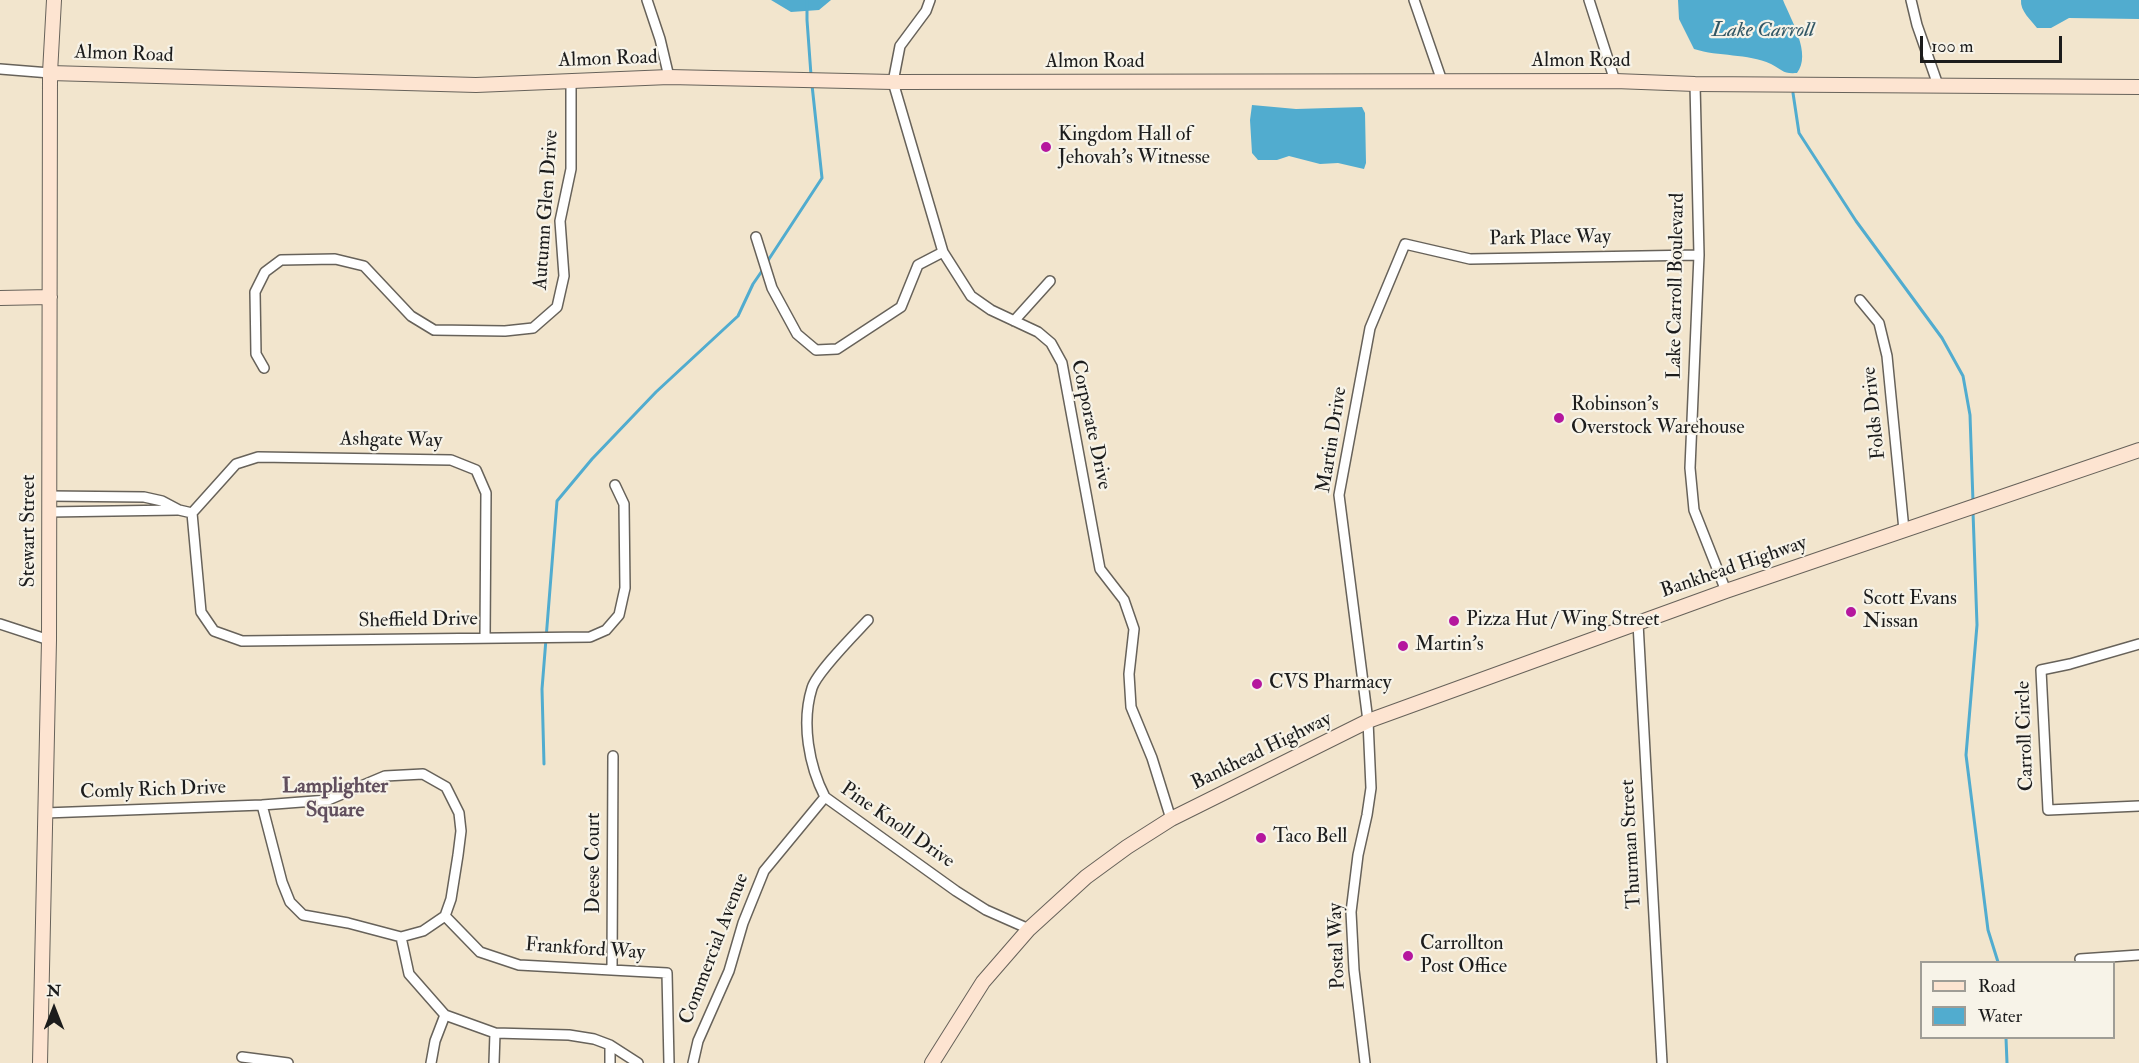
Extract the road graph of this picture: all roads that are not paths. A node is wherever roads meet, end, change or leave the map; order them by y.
1 (54, 0) edge
2 (647, 0) edge
3 (930, 0) edge
4 (1414, 0) edge
5 (1589, 0) edge
6 (1911, 0) edge
7 (0, 69) edge
8 (50, 73) junction
9 (669, 77) junction
10 (571, 81) junction
11 (1442, 81) junction
12 (1615, 81) junction
13 (893, 82) junction
14 (1695, 84) junction
15 (1938, 85) junction
16 (2139, 87) edge
17 (756, 237) dead end
18 (1405, 244) joint
19 (943, 252) junction
20 (1698, 255) junction
21 (1050, 281) dead end
22 (50, 297) junction
23 (0, 298) edge
24 (1860, 300) dead end
25 (1014, 321) junction
26 (264, 368) dead end
27 (2139, 450) edge
28 (615, 484) dead end
29 (49, 496) junction
30 (179, 510) junction
31 (49, 512) junction
32 (192, 513) junction
33 (1904, 530) junction
34 (1726, 591) junction
35 (868, 620) dead end
36 (1638, 622) junction
37 (0, 624) edge
38 (485, 638) junction
39 (49, 640) junction
40 (2139, 644) edge
41 (1368, 721) junction
42 (613, 756) dead end
43 (825, 798) junction
44 (262, 805) junction
45 (2139, 806) edge
46 (45, 813) junction
47 (1171, 819) junction
48 (445, 916) junction
49 (1029, 929) junction
50 (401, 937) junction
51 (2139, 955) edge
52 (2080, 959) dead end
53 (612, 970) junction
54 (445, 1015) junction
55 (495, 1033) junction
56 (610, 1045) junction
57 (242, 1057) dead end
58 (40, 1063) edge
59 (288, 1063) edge
60 (431, 1063) edge
61 (494, 1063) edge
62 (610, 1063) edge
63 (638, 1063) edge
64 (669, 1063) edge
65 (693, 1063) edge
66 (932, 1063) edge
67 (1365, 1063) edge
68 (1662, 1063) edge

1 - 8 street, Stewart Street
2 - 9 street
3 - 13 street
4 - 11 street
5 - 12 street
6 - 15 street
7 - 8 street
8 - 10 street, Almon Road
8 - 22 street, Stewart Street
9 - 10 street, Almon Road
9 - 13 street, Almon Road
10 - 26 street, Autumn Glen Drive
11 - 12 street, Almon Road
11 - 13 street, Almon Road
12 - 14 street, Almon Road
13 - 19 street, Corporate Drive
14 - 15 street, Almon Road
14 - 20 street, Lake Carroll Boulevard
15 - 16 street, Almon Road
17 - 19 street
18 - 20 street, Park Place Way
18 - 41 street, Martin Drive
19 - 25 street, Corporate Drive
20 - 34 street, Lake Carroll Boulevard
21 - 25 street
22 - 23 street
22 - 29 street, Stewart Street
24 - 33 street, Folds Drive
25 - 47 street, Corporate Drive
27 - 33 street, Bankhead Highway
28 - 38 street, Sheffield Drive
29 - 30 street
29 - 31 street, Stewart Street
30 - 31 street
30 - 32 street
31 - 39 street, Stewart Street
32 - 38 street, Sheffield Drive
32 - 38 street, Ashgate Way
33 - 34 street, Bankhead Highway
34 - 36 street, Bankhead Highway
35 - 43 street, Pine Knoll Drive
36 - 41 street, Bankhead Highway
36 - 68 street, Thurman Street
37 - 39 street
39 - 46 street, Stewart Street
40 - 45 street, Carroll Circle
41 - 47 street, Bankhead Highway
41 - 67 street, Postal Way
42 - 53 street, Deese Court
43 - 49 street, Pine Knoll Drive
43 - 65 street, Commercial Avenue
44 - 46 street, Comly Rich Drive
44 - 48 street, Comly Rich Drive
44 - 50 street
46 - 58 street, Stewart Street
47 - 49 street, Bankhead Highway
48 - 50 street
48 - 53 street, Frankford Way
49 - 66 street, Bankhead Highway
50 - 54 street
51 - 52 street
53 - 64 street, Frankford Way
54 - 55 street
54 - 60 street
55 - 56 street
55 - 61 street
56 - 62 street
56 - 63 street
57 - 59 street

